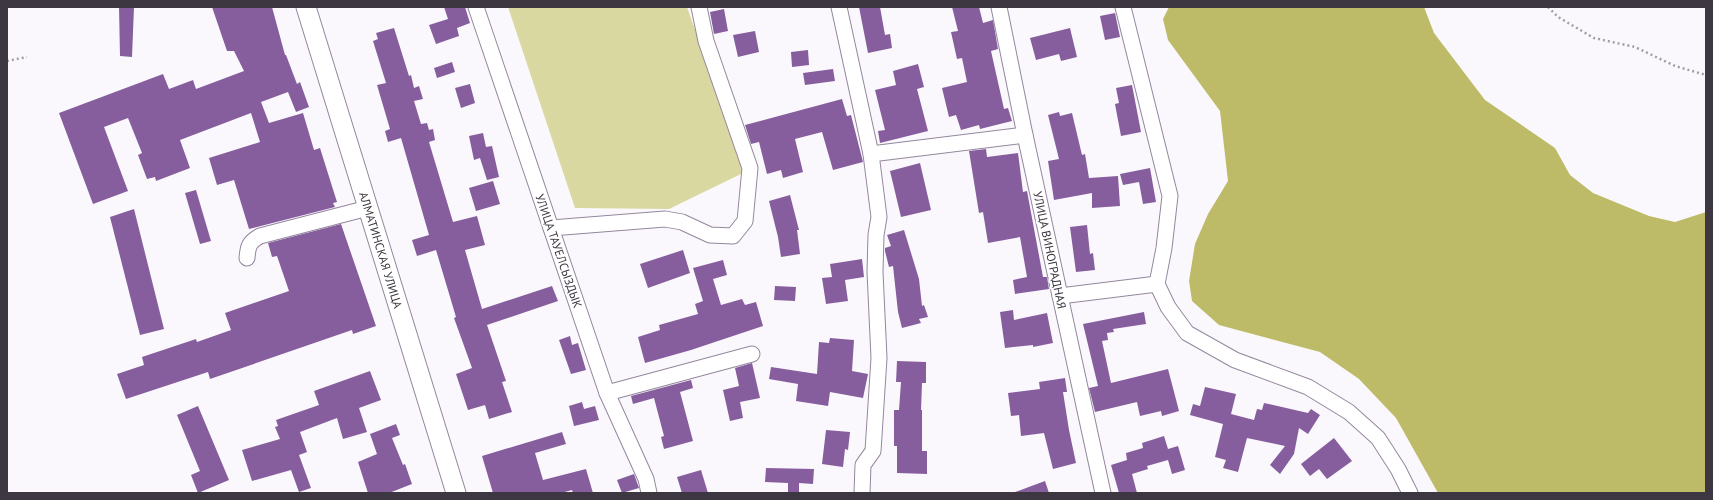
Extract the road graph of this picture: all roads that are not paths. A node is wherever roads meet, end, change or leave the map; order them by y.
1 (306, 7) edge
2 (476, 7) edge
3 (699, 7) edge
4 (839, 7) edge
5 (999, 7) edge
6 (1123, 7) edge
7 (1025, 135) junction
8 (871, 154) junction
9 (368, 208) junction
10 (551, 228) junction
11 (247, 258) dead end
12 (1157, 284) junction
13 (1060, 296) junction
14 (752, 354) dead end
15 (607, 393) junction
16 (456, 493) edge
17 (649, 493) edge
18 (862, 493) edge
19 (1103, 493) edge
20 (1410, 493) edge

1 - 9 main road, АЛМАТИНСКАЯ УЛИЦА
2 - 10 street, УЛИЦА ТАУЕЛСЫЗДЫК
3 - 10 street
4 - 8 street
5 - 7 street, УЛИЦА ВИНОГРАДНАЯ
6 - 12 street
7 - 8 street
7 - 13 street, УЛИЦА ВИНОГРАДНАЯ
8 - 18 street
9 - 11 street
9 - 16 main road, АЛМАТИНСКАЯ УЛИЦА
10 - 15 street, УЛИЦА ТАУЕЛСЫЗДЫК
12 - 13 street
12 - 20 street
13 - 19 street, УЛИЦА ВИНОГРАДНАЯ
14 - 15 street
15 - 17 street, УЛИЦА ТАУЕЛСЫЗДЫК

